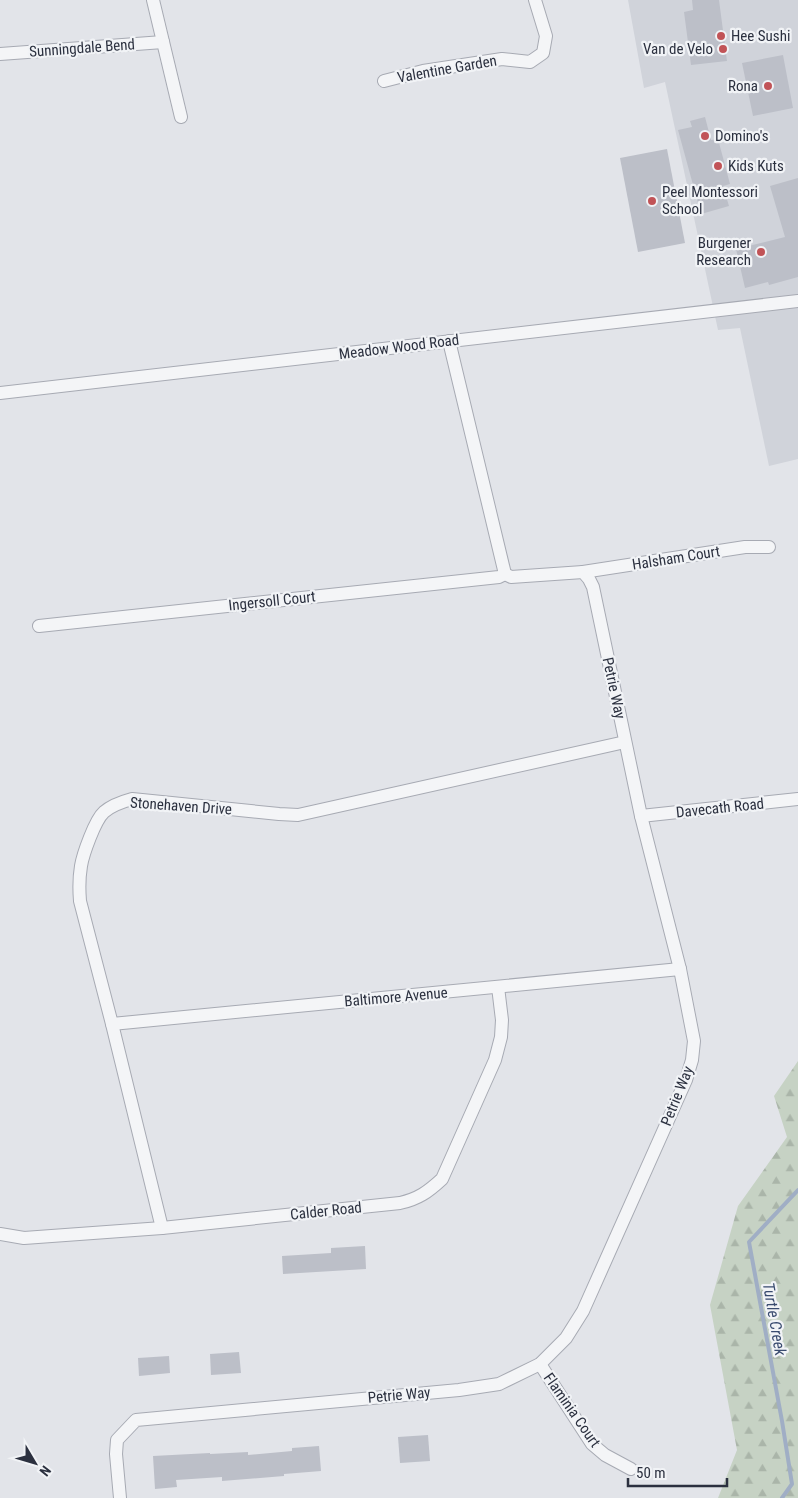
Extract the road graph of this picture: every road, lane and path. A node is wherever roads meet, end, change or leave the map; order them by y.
1 (153, 0) edge
2 (535, 0) edge
3 (163, 42) junction
4 (0, 54) edge
5 (384, 81) dead end
6 (181, 117) dead end
7 (798, 301) edge
8 (449, 341) junction
9 (0, 393) edge
10 (769, 547) dead end
11 (583, 572) junction
12 (504, 574) junction
13 (40, 626) dead end
14 (625, 742) junction
15 (798, 799) edge
16 (641, 816) junction
17 (680, 969) junction
18 (498, 987) junction
19 (112, 1024) junction
20 (162, 1228) junction
21 (0, 1234) edge
22 (540, 1364) junction
23 (631, 1469) dead end
24 (120, 1498) edge

1 - 3 street
2 - 5 street, Valentine Garden
3 - 4 street, Sunningdale Bend
3 - 6 street
7 - 8 street, Meadow Wood Road
8 - 9 street, Meadow Wood Road
8 - 12 street
10 - 11 street, Halsham Court
11 - 12 street
11 - 14 street, Petrie Way
12 - 13 street, Ingersoll Court
14 - 16 street, Petrie Way
14 - 19 street, Stonehaven Drive
15 - 16 street, Davecath Road
16 - 17 street, Petrie Way
17 - 18 street, Baltimore Avenue
17 - 22 street, Petrie Way
18 - 19 street, Baltimore Avenue
18 - 20 street, Calder Road
19 - 20 street, Stonehaven Drive
20 - 21 street, Calder Road
22 - 23 street, Flaminia Court
22 - 24 street, Petrie Way

